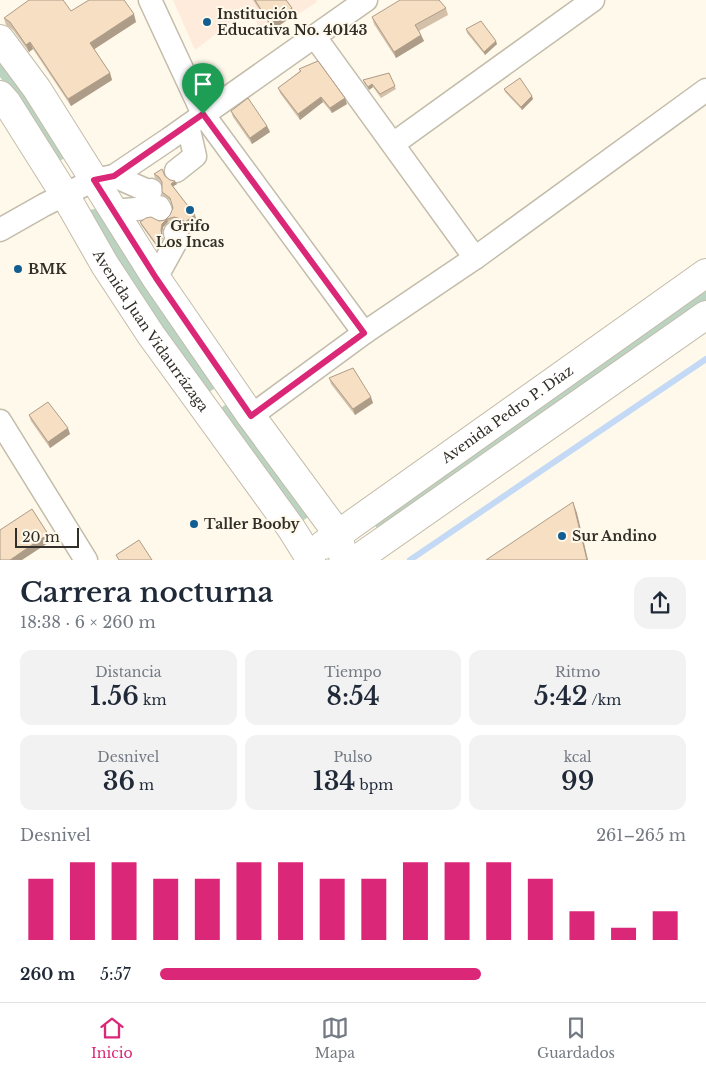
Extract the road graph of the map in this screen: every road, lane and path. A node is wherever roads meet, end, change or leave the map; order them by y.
1 (150, 0) edge
2 (366, 0) edge
3 (593, 0) edge
4 (315, 37) junction
5 (0, 39) edge
6 (706, 90) edge
7 (0, 95) edge
8 (195, 120) junction
9 (393, 144) junction
10 (195, 156) junction
11 (235, 157) junction
12 (176, 171) dead end
13 (104, 178) junction
14 (64, 195) junction
15 (113, 211) junction
16 (0, 230) edge
17 (175, 233) dead end
18 (475, 258) junction
19 (706, 273) edge
20 (156, 278) junction
21 (706, 315) edge
22 (364, 333) junction
23 (251, 416) junction
24 (0, 420) edge
25 (341, 547) edge
26 (307, 558) edge
27 (86, 560) edge
28 (356, 560) edge

1 - 8 street
2 - 4 street
3 - 9 street
4 - 8 street
4 - 9 street
5 - 13 main road
6 - 18 street
7 - 14 main road, Avenida Juan Vidaurrázaga
8 - 10 street
8 - 11 street
8 - 13 street
9 - 18 street
10 - 11 street
10 - 12 street
11 - 22 street
13 - 14 street
13 - 15 main road
13 - 15 street
14 - 16 street
14 - 26 main road, Avenida Juan Vidaurrázaga
15 - 20 main road
17 - 20 street
18 - 22 street
19 - 25 main road, Avenida Pedro P. Díaz
20 - 23 main road
21 - 28 main road
22 - 23 street
23 - 25 main road
24 - 27 street
25 - 26 main road, Avenida Pedro P. Díaz

